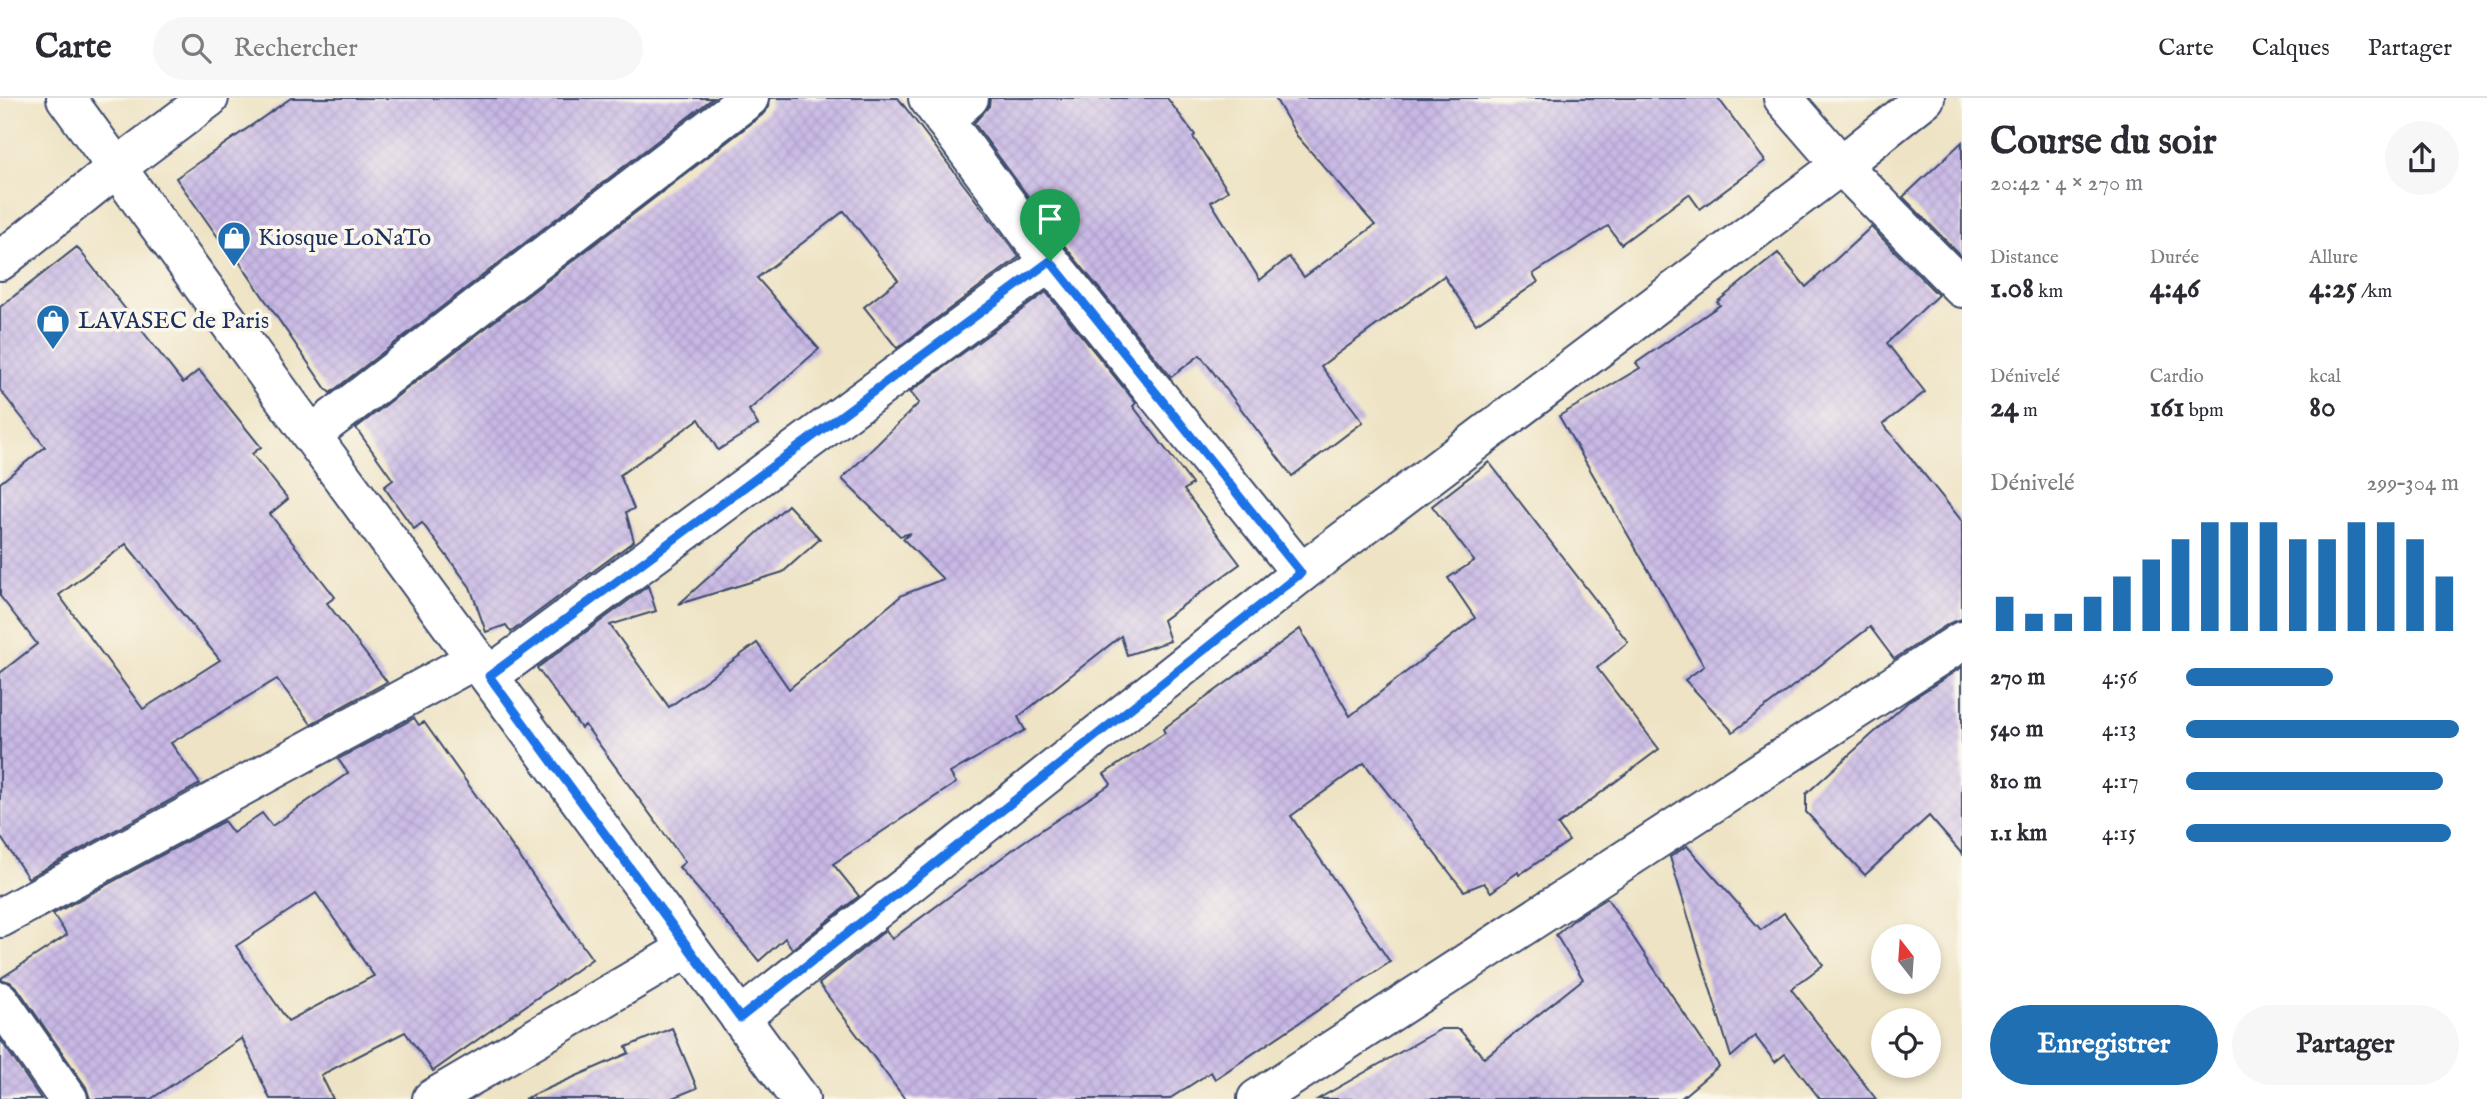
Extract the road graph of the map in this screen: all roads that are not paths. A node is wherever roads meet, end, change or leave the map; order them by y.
1 (66, 98) edge
2 (209, 98) edge
3 (748, 98) edge
4 (1783, 98) edge
5 (1925, 98) edge
6 (947, 105) edge
7 (1841, 165) junction
8 (116, 168) junction
9 (0, 261) edge
10 (1050, 261) junction
11 (1962, 288) edge
12 (311, 435) junction
13 (1301, 573) junction
14 (1962, 641) edge
15 (482, 668) junction
16 (0, 918) edge
17 (688, 948) junction
18 (0, 1001) edge
19 (740, 1018) junction
20 (68, 1099) edge
21 (432, 1099) edge
22 (800, 1099) edge
23 (1257, 1099) edge

1 - 8 street
2 - 8 street
3 - 12 street
4 - 7 street
5 - 7 street
6 - 10 street
7 - 11 street
7 - 13 street
8 - 9 street
8 - 12 street
10 - 13 street
10 - 15 street
12 - 15 street
13 - 19 street
14 - 23 street
15 - 16 street
15 - 17 street
17 - 19 street
17 - 21 street
18 - 20 street
19 - 22 street

